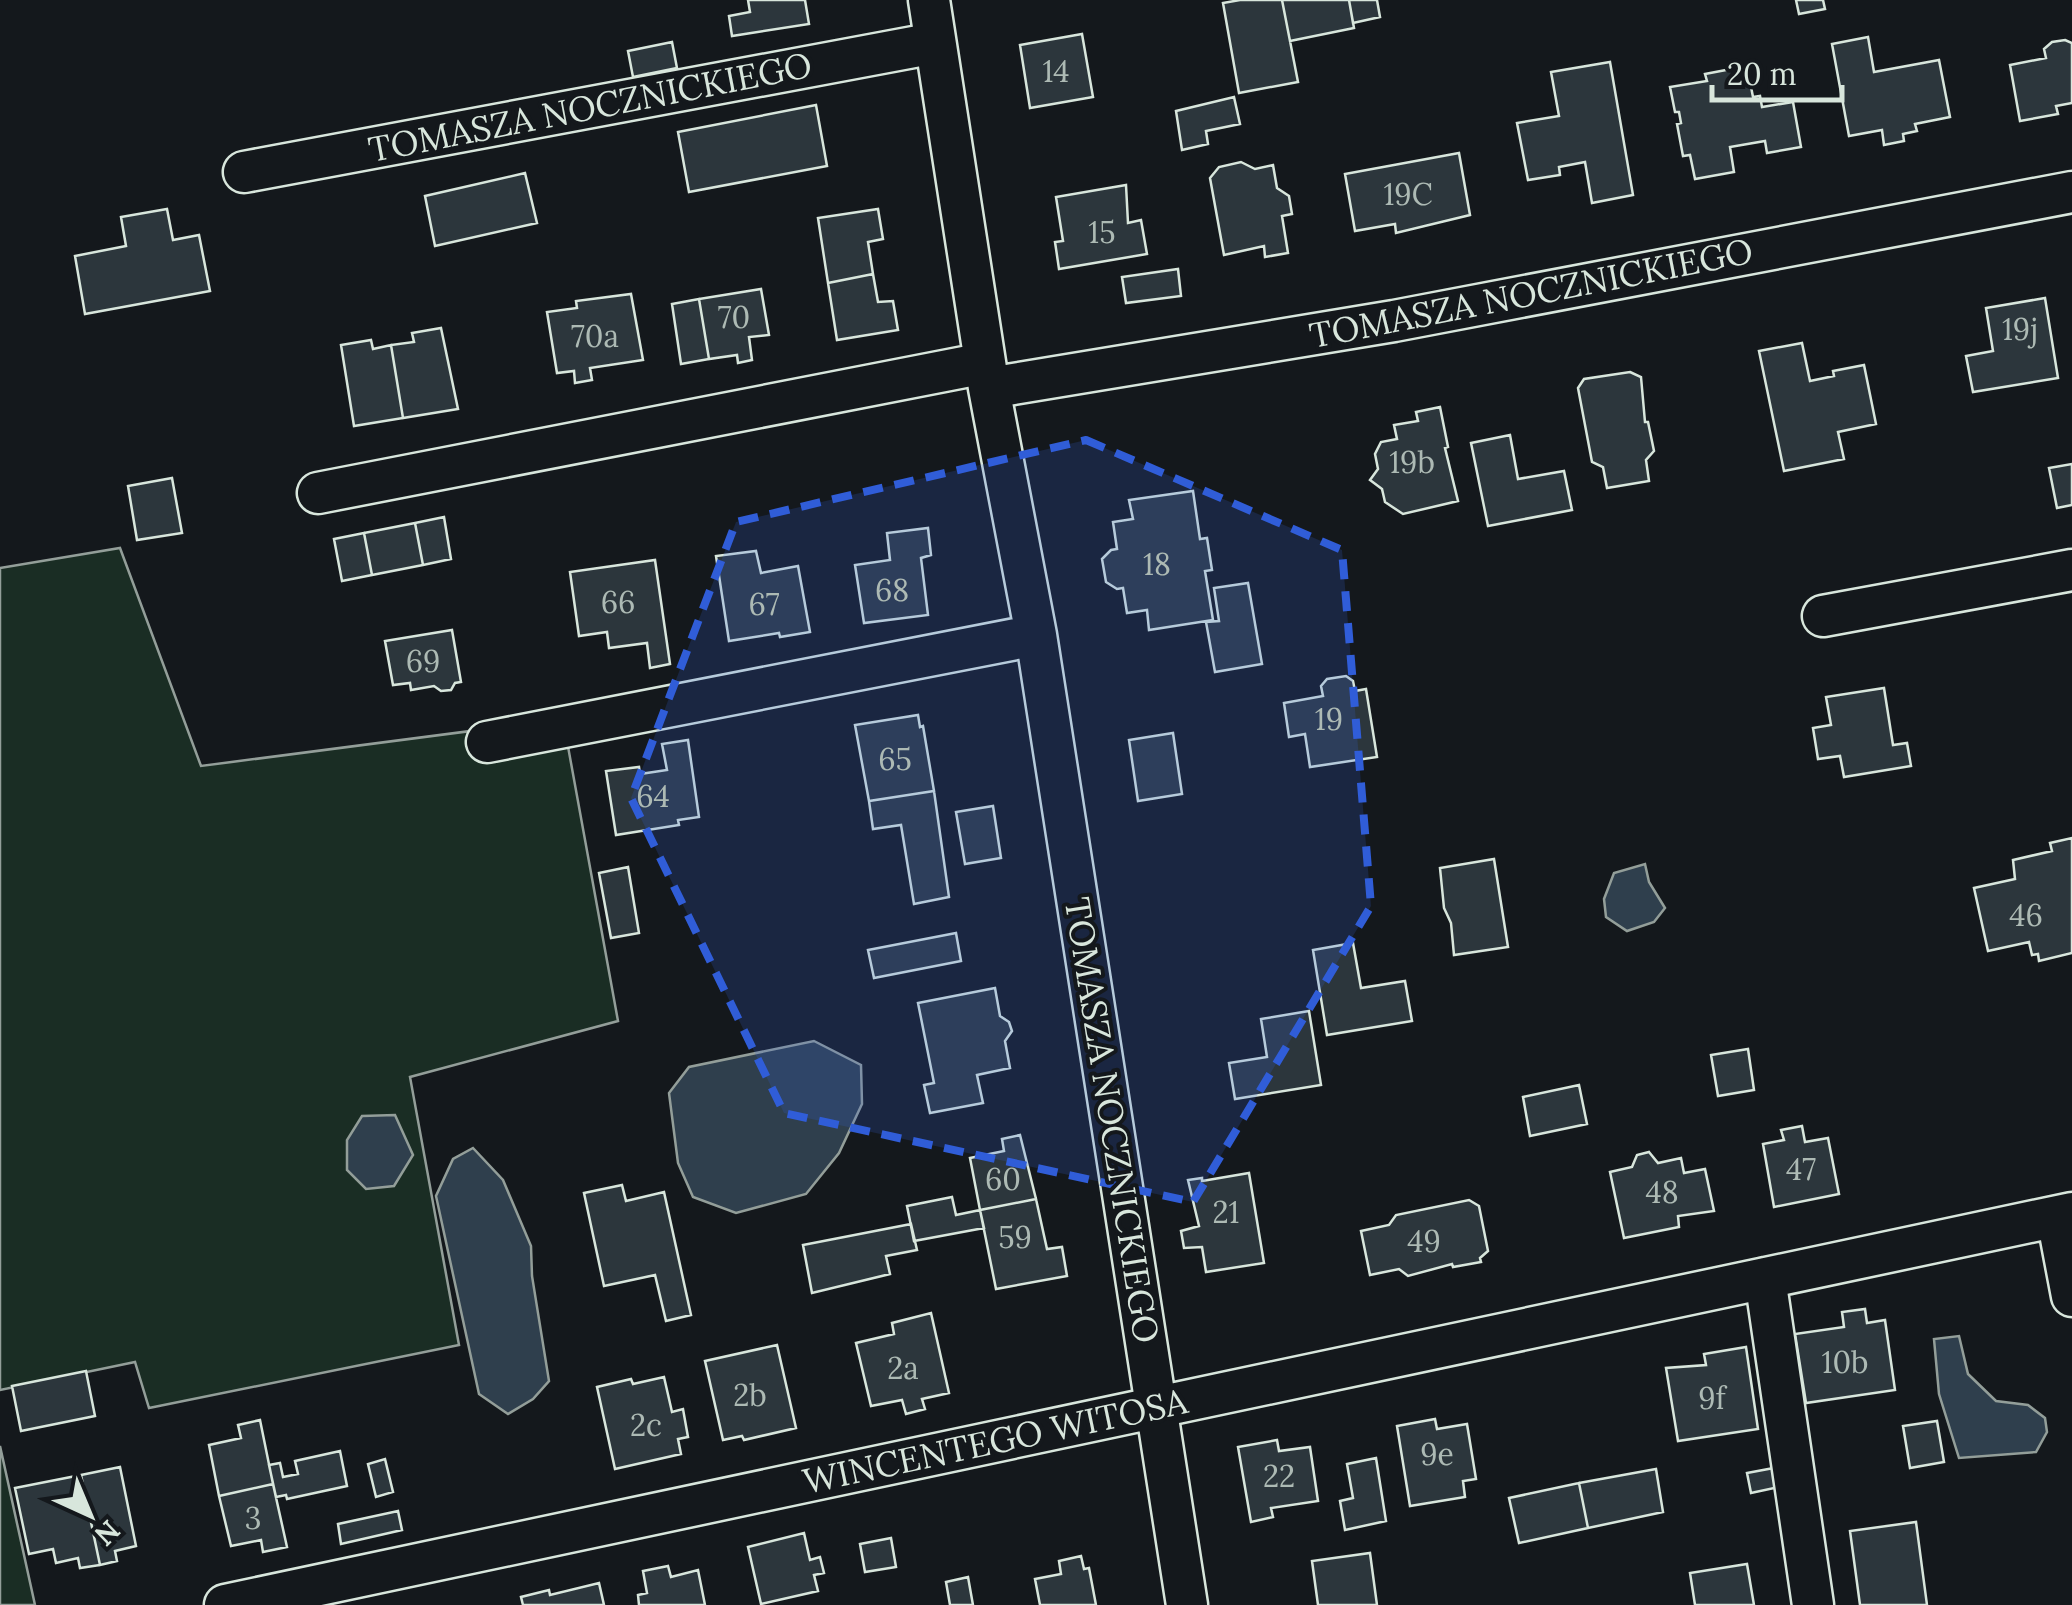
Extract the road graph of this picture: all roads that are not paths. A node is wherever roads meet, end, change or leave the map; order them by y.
1 (929, 0) edge
2 (935, 43) junction
3 (244, 172) dead end
4 (2072, 192) edge
5 (987, 376) junction
6 (318, 493) dead end
7 (2072, 570) edge
8 (1822, 616) dead end
9 (1036, 635) junction
10 (487, 742) dead end
11 (2064, 1215) edge
12 (1765, 1278) junction
13 (2072, 1296) edge
14 (1157, 1406) junction
15 (225, 1605) edge
16 (1187, 1605) edge
17 (1813, 1605) edge

1 - 2 street, TOMASZA NOCZNICKIEGO
2 - 3 street, TOMASZA NOCZNICKIEGO
2 - 5 street, TOMASZA NOCZNICKIEGO
4 - 5 street, TOMASZA NOCZNICKIEGO
5 - 6 street, TOMASZA NOCZNICKIEGO
5 - 9 street, TOMASZA NOCZNICKIEGO
7 - 8 street
9 - 10 street
9 - 14 street, TOMASZA NOCZNICKIEGO
11 - 12 street, WINCENTEGO WITOSA
11 - 13 street, WINCENTEGO WITOSA
12 - 14 street, WINCENTEGO WITOSA
12 - 17 street
14 - 15 street, WINCENTEGO WITOSA
14 - 16 street, TOMASZA NOCZNICKIEGO

